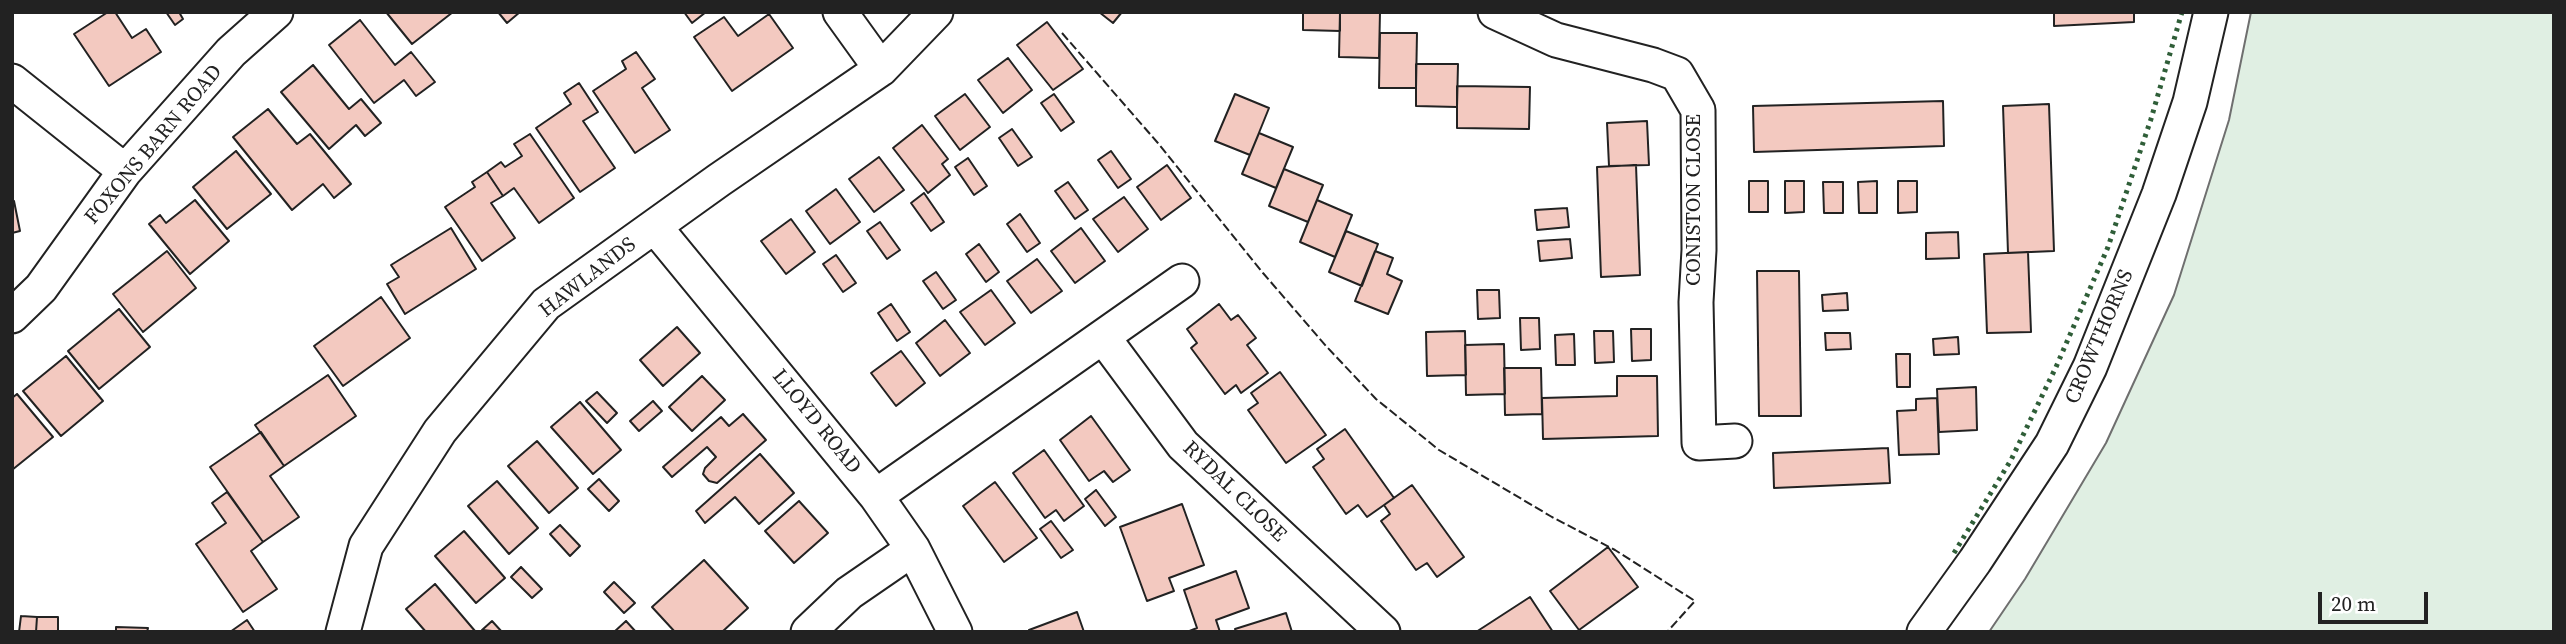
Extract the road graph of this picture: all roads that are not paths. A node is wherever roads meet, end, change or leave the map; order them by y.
1 (276, 12) edge
2 (840, 12) edge
3 (936, 12) edge
4 (2211, 12) edge
5 (1497, 13) edge
6 (881, 69) junction
7 (12, 81) edge
8 (125, 171) junction
9 (655, 227) junction
10 (1182, 281) dead end
11 (12, 316) edge
12 (1103, 337) junction
13 (1735, 441) dead end
14 (876, 496) junction
15 (913, 549) junction
16 (343, 632) edge
17 (808, 632) edge
18 (955, 632) edge
19 (1382, 632) edge
20 (1924, 632) edge

1 - 8 street, FOXONS BARN ROAD
2 - 6 street
3 - 6 street, HAWLANDS
4 - 20 street, CROWTHORNS
5 - 13 street, CONISTON CLOSE
6 - 9 street, HAWLANDS
7 - 8 street
8 - 11 street, FOXONS BARN ROAD
9 - 14 street, LLOYD ROAD
9 - 16 street, HAWLANDS
10 - 12 street
12 - 14 street
12 - 19 street, RYDAL CLOSE
14 - 15 street, LLOYD ROAD
15 - 17 street
15 - 18 street, LLOYD ROAD

